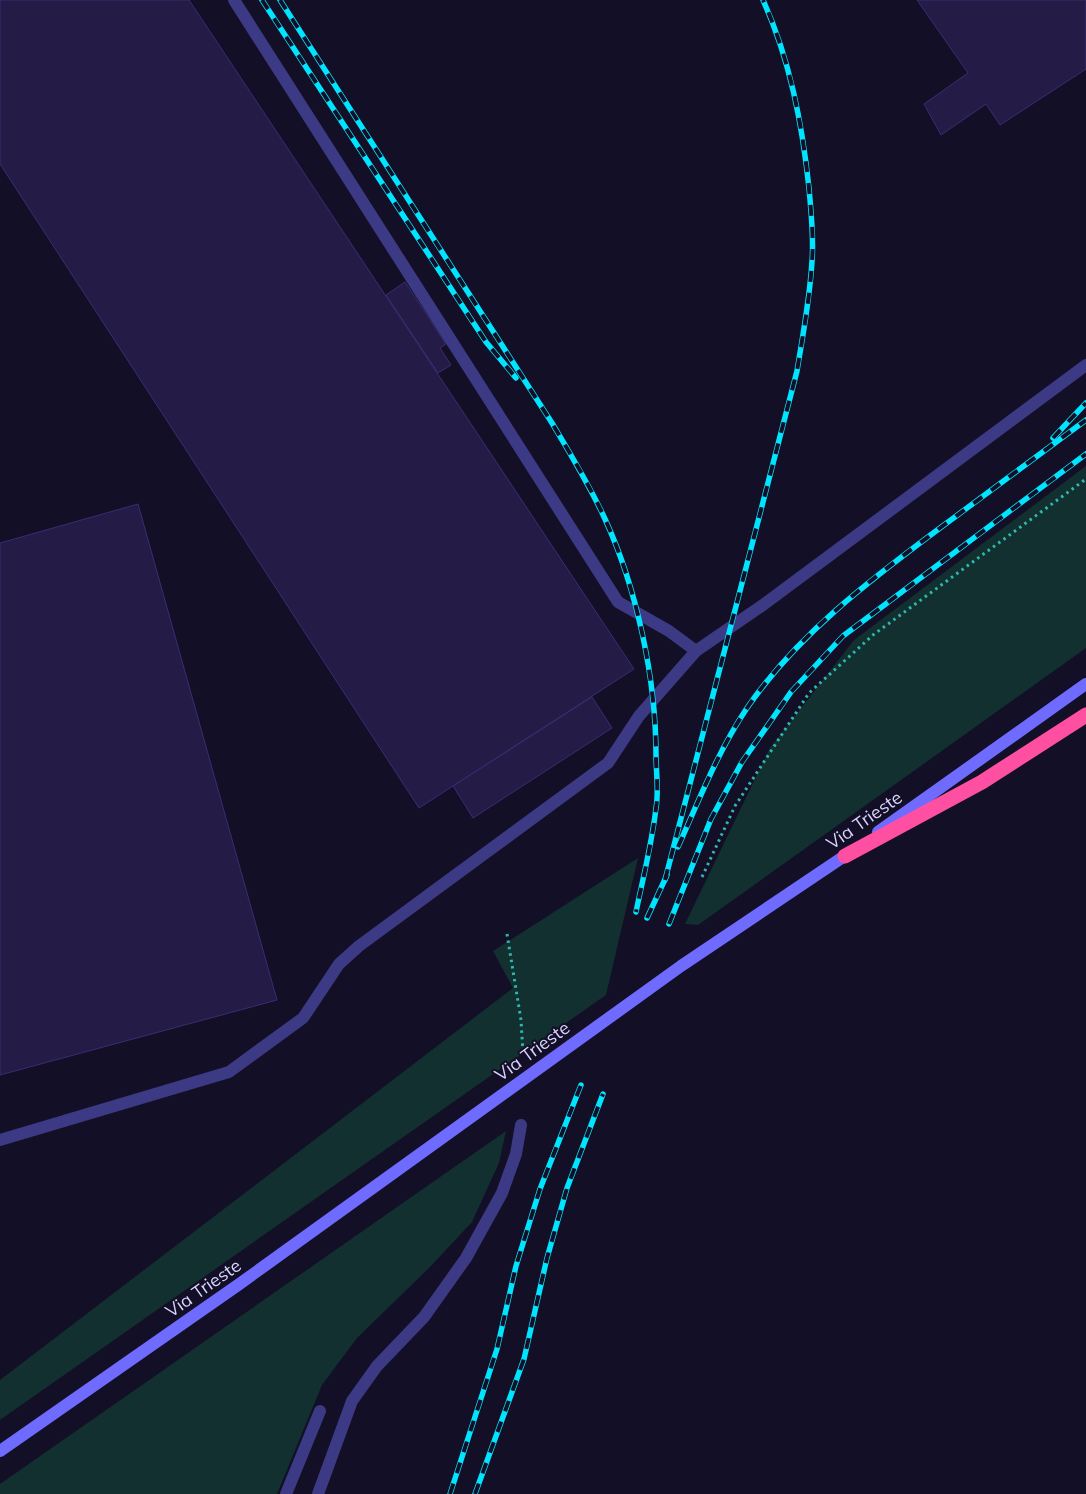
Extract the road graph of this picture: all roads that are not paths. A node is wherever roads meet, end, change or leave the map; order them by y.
1 (234, 0) edge
2 (1086, 365) edge
3 (696, 651) junction
4 (1086, 684) edge
5 (1086, 715) edge
6 (845, 856) junction
7 (521, 1125) dead end
8 (0, 1140) edge
9 (320, 1411) dead end
10 (0, 1451) edge
11 (286, 1494) edge
12 (318, 1494) edge

1 - 3 street
2 - 3 street
3 - 8 street
4 - 6 main road, Via Trieste
5 - 6 highway
6 - 10 main road, Via Trieste
7 - 12 street
9 - 11 street

